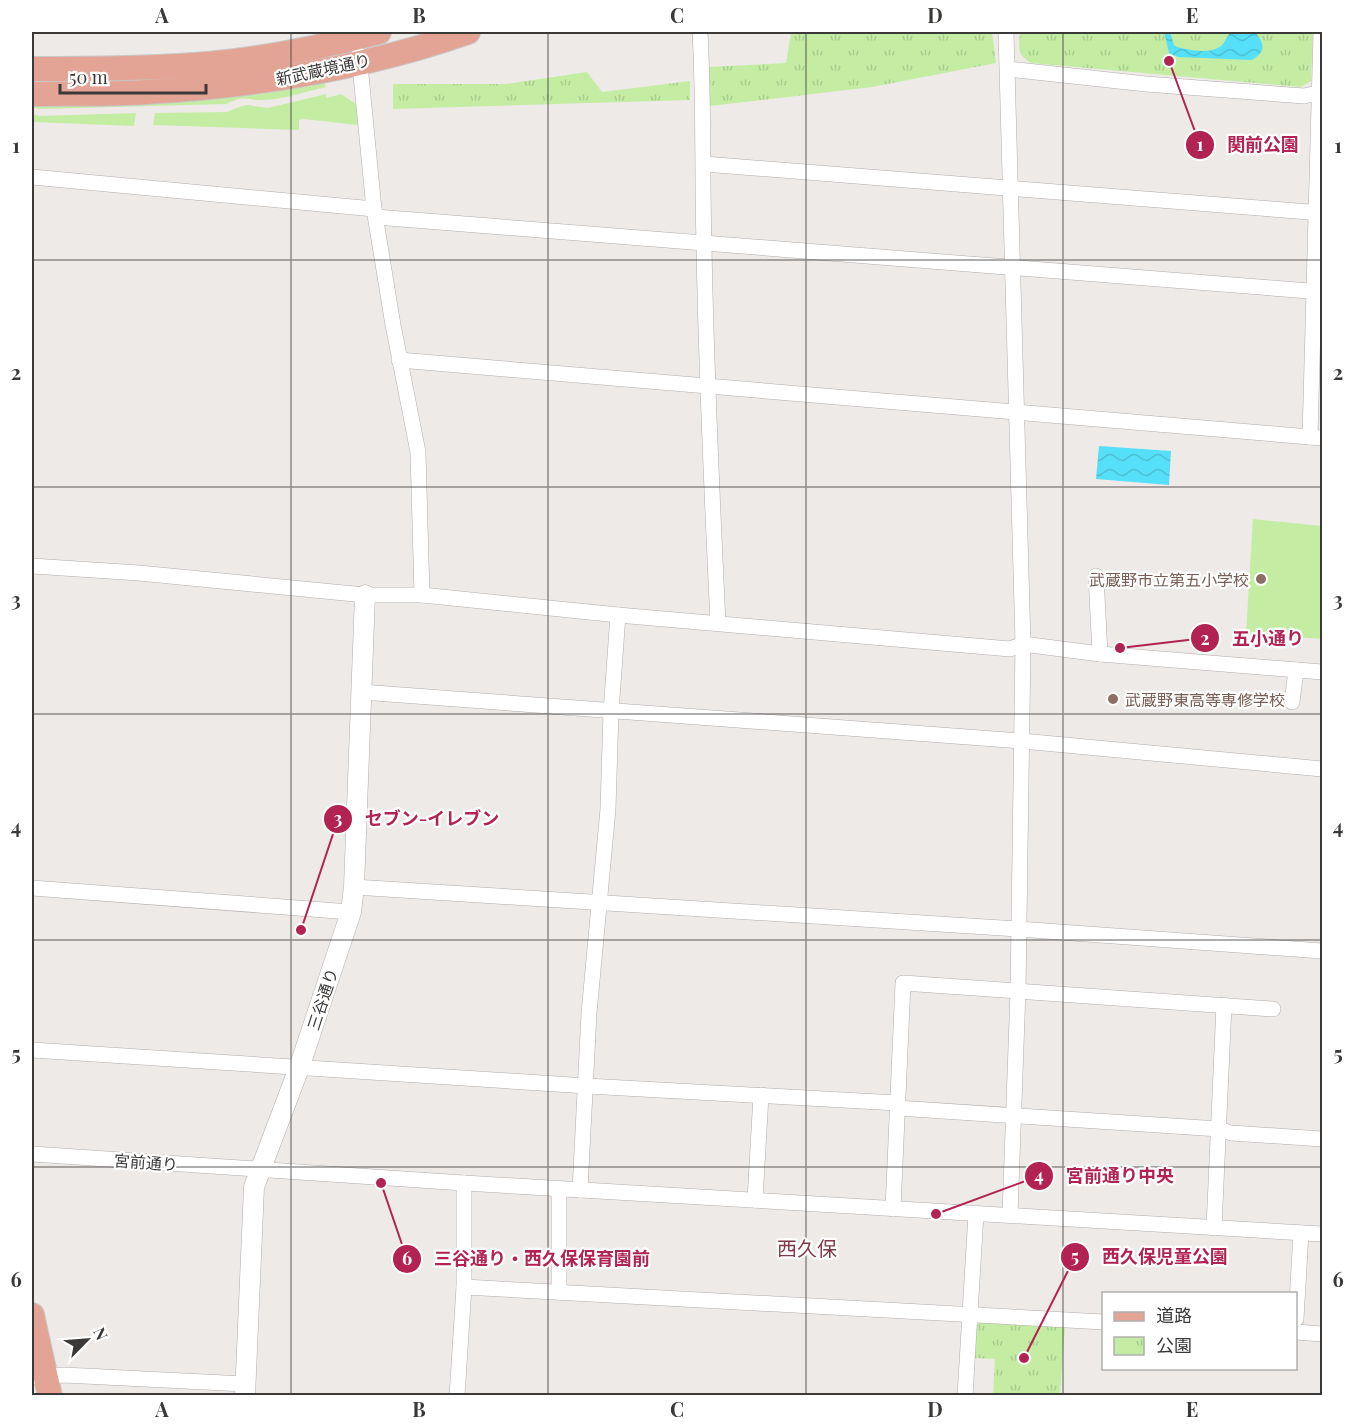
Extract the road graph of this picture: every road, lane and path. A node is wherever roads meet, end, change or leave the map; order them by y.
1 (468, 32) edge
2 (700, 32) edge
3 (1006, 32) edge
4 (1321, 32) edge
5 (364, 34) edge
6 (360, 62) junction
7 (32, 69) edge
8 (1008, 69) junction
9 (1321, 92) edge
10 (32, 94) edge
11 (704, 164) junction
12 (32, 177) edge
13 (1010, 188) junction
14 (375, 213) junction
15 (1319, 213) edge
16 (704, 242) junction
17 (1013, 266) junction
18 (1318, 291) edge
19 (399, 360) junction
20 (707, 387) junction
21 (1018, 412) junction
22 (1316, 437) edge
23 (32, 566) edge
24 (1096, 576) dead end
25 (365, 595) junction
26 (422, 595) junction
27 (618, 615) junction
28 (718, 623) junction
29 (1023, 644) junction
30 (1100, 654) junction
31 (1296, 670) junction
32 (1323, 672) edge
33 (361, 692) junction
34 (1292, 702) dead end
35 (611, 712) junction
36 (1022, 741) junction
37 (1323, 769) edge
38 (354, 887) junction
39 (32, 888) edge
40 (599, 902) junction
41 (351, 912) junction
42 (1018, 928) junction
43 (1323, 951) edge
44 (1018, 990) junction
45 (1224, 1005) junction
46 (1273, 1009) dead end
47 (32, 1050) edge
48 (299, 1068) junction
49 (586, 1086) junction
50 (761, 1095) junction
51 (897, 1105) junction
52 (1014, 1115) junction
53 (1220, 1129) junction
54 (1323, 1139) edge
55 (32, 1154) edge
56 (261, 1170) junction
57 (464, 1183) junction
58 (559, 1189) junction
59 (580, 1190) junction
60 (755, 1200) junction
61 (893, 1209) junction
62 (976, 1214) junction
63 (1010, 1215) junction
64 (1214, 1228) junction
65 (1301, 1233) junction
66 (1323, 1234) edge
67 (464, 1287) junction
68 (559, 1292) junction
69 (1297, 1302) edge
70 (32, 1315) edge
71 (969, 1315) junction
72 (1102, 1322) edge
73 (1297, 1332) edge
74 (1323, 1334) edge
75 (43, 1382) edge
76 (245, 1390) edge
77 (457, 1395) edge
78 (965, 1395) edge

1 - 6 main road, 新武蔵境通り
2 - 11 street
3 - 8 street
4 - 9 street
5 - 6 street
5 - 7 main road, 新武蔵境通り
6 - 10 main road, 新武蔵境通り
6 - 14 street
8 - 9 street
8 - 13 street
9 - 15 street
11 - 13 street
11 - 16 street
12 - 14 street
13 - 15 street
13 - 17 street
14 - 16 street
14 - 19 street
15 - 18 street
16 - 17 street
16 - 20 street
17 - 18 street
17 - 21 street
18 - 22 street
19 - 20 street
19 - 26 street
20 - 21 street
20 - 28 street
21 - 22 street
21 - 29 street
23 - 25 street
24 - 30 street
25 - 26 street
25 - 33 street, 三谷通り
26 - 27 street
27 - 28 street
27 - 35 street
28 - 29 street
29 - 30 street
29 - 36 street
30 - 31 street
31 - 32 street
31 - 34 street
33 - 35 street
33 - 38 street, 三谷通り
35 - 36 street
35 - 40 street
36 - 37 street
36 - 42 street
38 - 40 street
38 - 41 street, 三谷通り
39 - 41 street
40 - 42 street
40 - 49 street
41 - 48 street, 三谷通り
42 - 43 street
42 - 44 street
44 - 45 street
44 - 51 street
44 - 52 street
45 - 46 street
45 - 53 street
47 - 48 street
48 - 49 street
48 - 56 street, 三谷通り
49 - 50 street
49 - 59 street
50 - 51 street
50 - 60 street
51 - 52 street
51 - 61 street
52 - 53 street
52 - 63 street
53 - 54 street
53 - 64 street
55 - 56 street, 宮前通り
56 - 57 street, 宮前通り
56 - 76 street, 三谷通り
57 - 58 street, 宮前通り
57 - 67 street
58 - 59 street, 宮前通り
58 - 68 street
59 - 60 street, 宮前通り
60 - 61 street, 宮前通り
61 - 62 street, 宮前通り
62 - 63 street, 宮前通り
62 - 71 street
63 - 64 street, 宮前通り
64 - 65 street, 宮前通り
65 - 66 street, 宮前通り
65 - 69 street
67 - 68 street
67 - 77 street
68 - 71 street
70 - 75 main road
71 - 72 street
71 - 78 street
73 - 74 street
75 - 76 street

